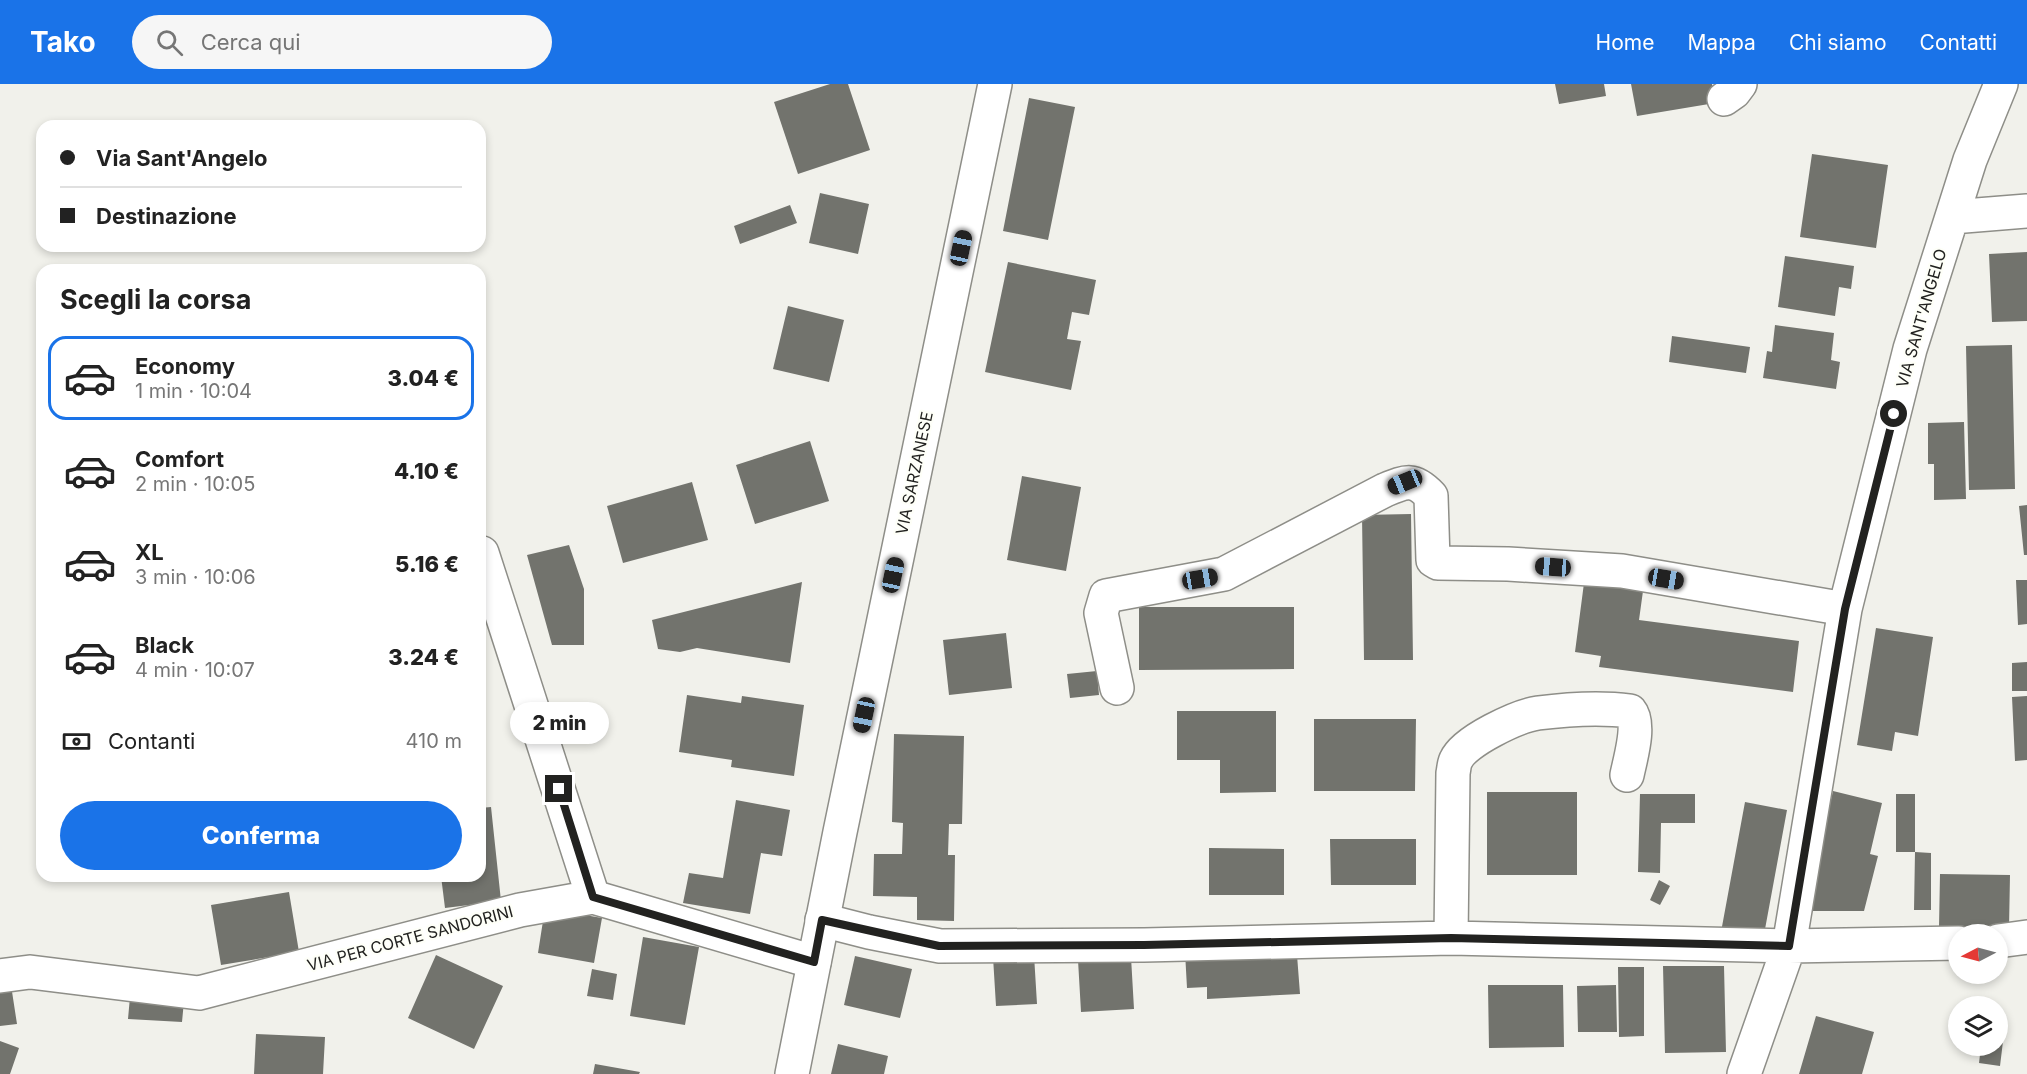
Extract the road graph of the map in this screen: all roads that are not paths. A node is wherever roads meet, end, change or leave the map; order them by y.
1 (995, 84) edge
2 (2001, 84) edge
3 (2027, 211) edge
4 (1952, 216) junction
5 (486, 565) edge
6 (1845, 609) junction
7 (1117, 688) dead end
8 (1627, 776) dead end
9 (593, 897) junction
10 (822, 920) junction
11 (2027, 937) edge
12 (1451, 938) junction
13 (2008, 940) edge
14 (1948, 943) edge
15 (1789, 946) junction
16 (814, 962) junction
17 (0, 976) edge
18 (792, 1074) edge
19 (1744, 1074) edge

1 - 10 street, VIA SARZANESE
2 - 4 street, VIA SANT'ANGELO
3 - 4 street
4 - 6 street, VIA SANT'ANGELO
5 - 9 street
6 - 7 street
6 - 15 street, VIA SANT'ANGELO
8 - 12 street
9 - 16 street, VIA PER CORTE SANDORINI
9 - 17 street, VIA PER CORTE SANDORINI
10 - 12 street
10 - 16 street, VIA SARZANESE
11 - 13 street
12 - 15 street
14 - 15 street
15 - 19 street, VIA SANT'ANGELO
16 - 18 street, VIA SARZANESE

